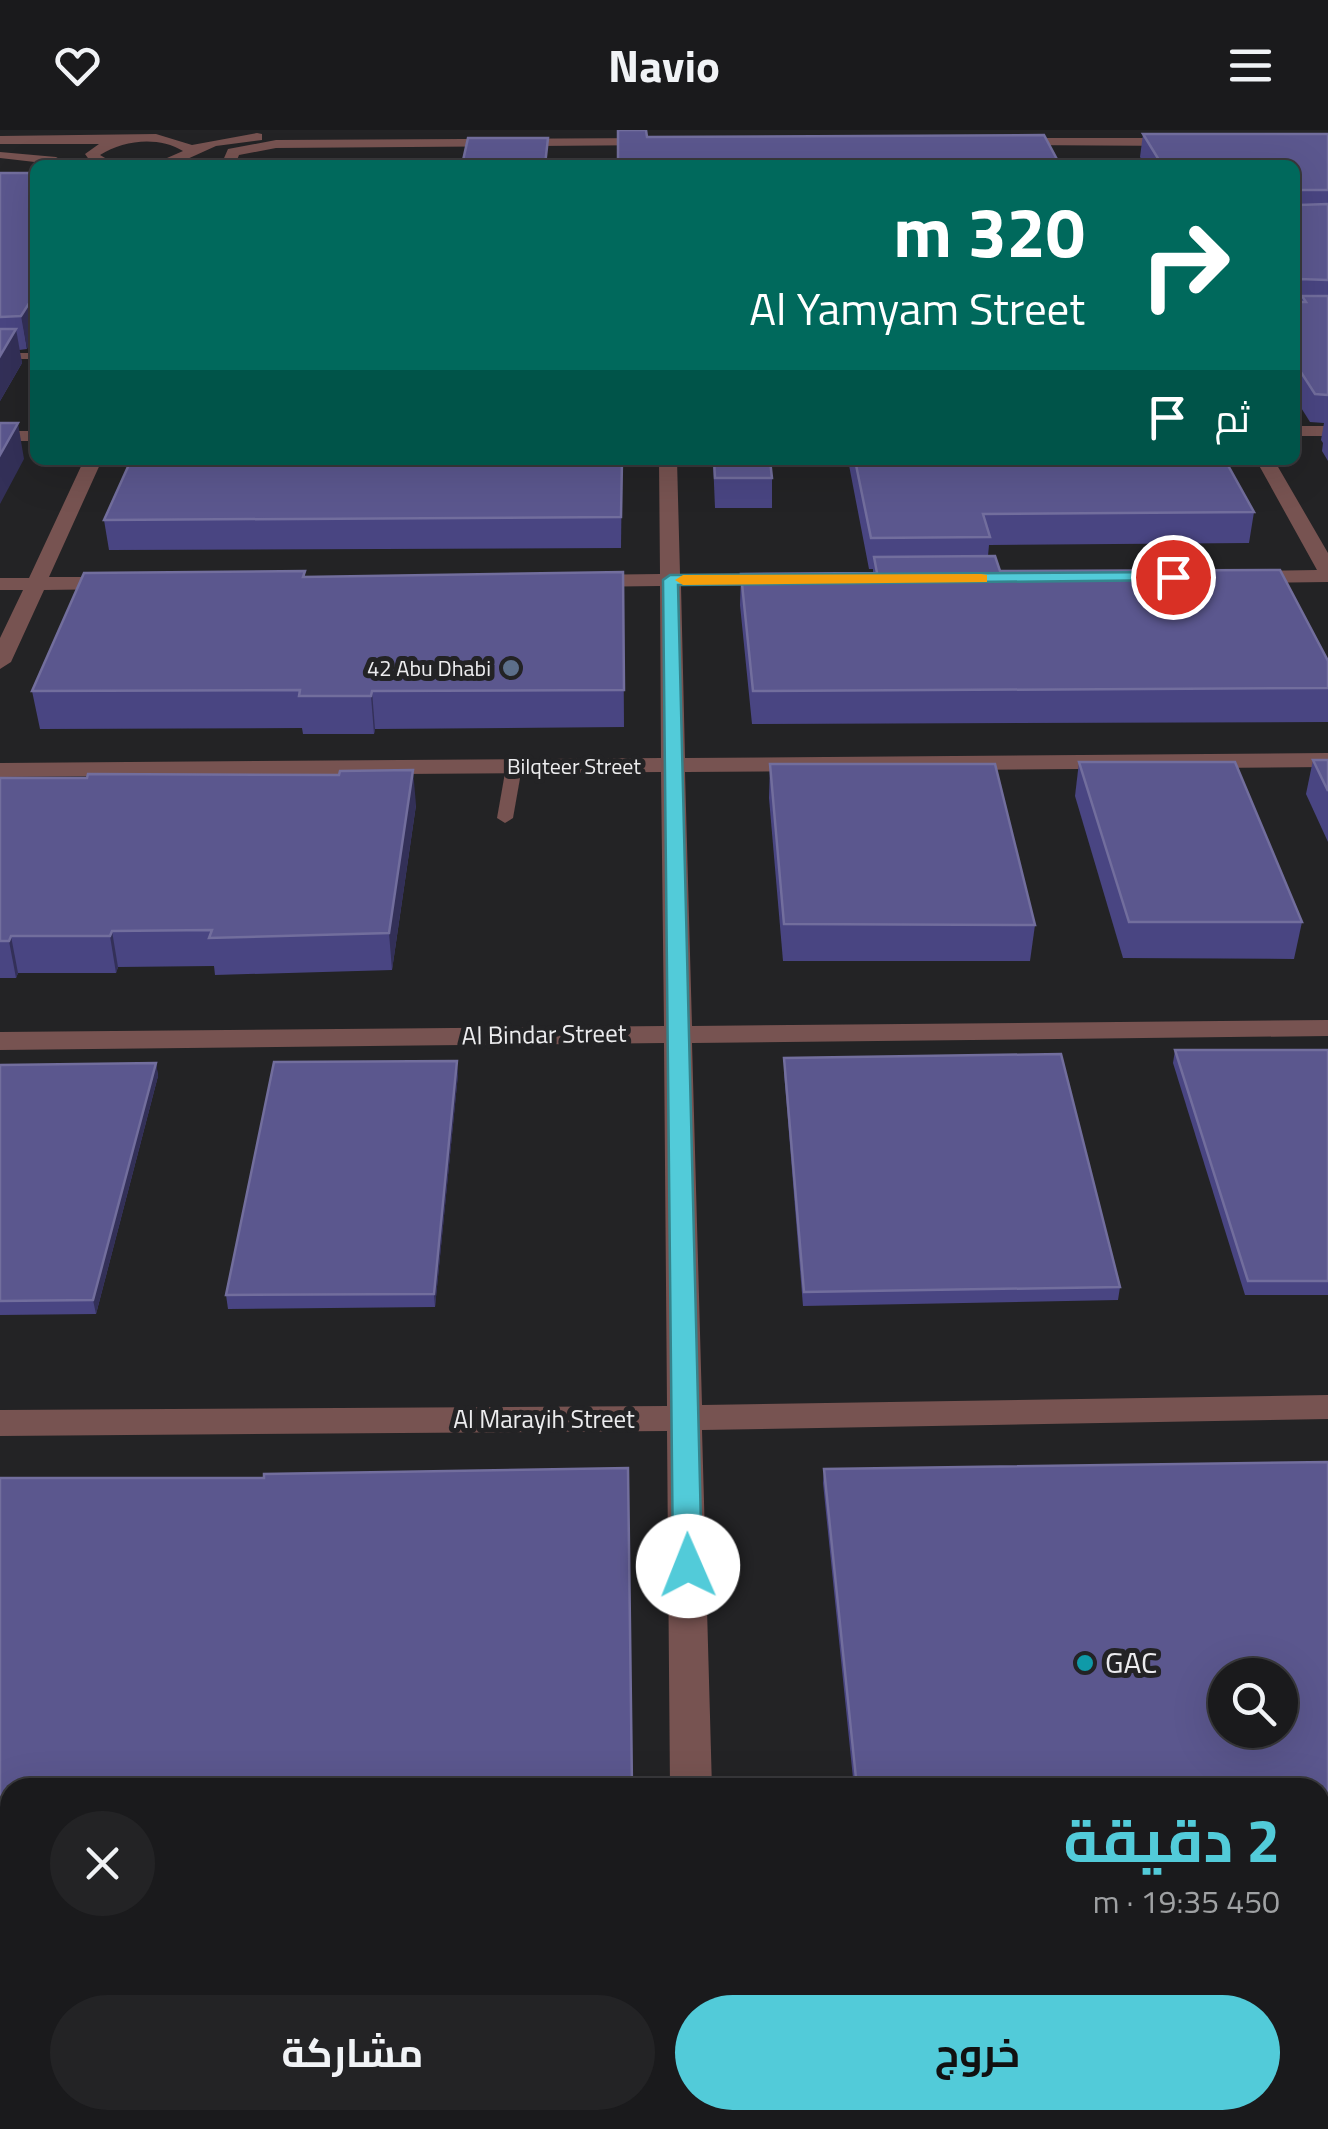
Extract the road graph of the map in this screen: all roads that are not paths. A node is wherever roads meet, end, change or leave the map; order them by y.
1 (516, 135) edge
2 (136, 140) junction
3 (0, 142) edge
4 (674, 142) edge
5 (987, 142) edge
6 (1197, 142) edge
7 (92, 154) junction
8 (183, 154) edge
9 (0, 155) edge
10 (56, 160) edge
11 (96, 160) edge
12 (230, 160) edge
13 (0, 356) edge
14 (30, 356) edge
15 (1328, 430) edge
16 (1300, 431) edge
17 (0, 436) edge
18 (30, 436) edge
19 (91, 465) edge
20 (668, 465) edge
21 (1268, 465) edge
22 (1328, 574) edge
23 (1228, 577) edge
24 (810, 579) edge
25 (670, 580) junction
26 (552, 581) edge
27 (0, 584) edge
28 (36, 584) junction
29 (136, 584) edge
30 (0, 662) edge
31 (1328, 760) edge
32 (674, 766) junction
33 (514, 767) junction
34 (0, 770) edge
35 (505, 818) dead end
36 (1328, 1028) edge
37 (678, 1032) junction
38 (0, 1041) edge
39 (1328, 1407) edge
40 (685, 1418) junction
41 (0, 1422) edge
42 (692, 1778) edge

1 - 4 street
1 - 8 street
1 - 12 street
2 - 3 street
2 - 7 street
2 - 8 street
3 - 7 street
5 - 6 street
7 - 11 street
9 - 10 lane
13 - 14 lane
15 - 16 street
17 - 18 street
19 - 28 street
20 - 25 street
21 - 22 street
22 - 23 street
24 - 25 street
25 - 26 street
25 - 32 street
27 - 28 street
28 - 29 street
28 - 30 street
31 - 32 street, Bilqteer Street
32 - 33 street, Bilqteer Street
32 - 37 street
33 - 34 street, Bilqteer Street
33 - 35 lane
36 - 37 street, Al Bindar Street
37 - 38 street, Al Bindar Street
37 - 40 street
39 - 40 street, Al Marayih Street
40 - 41 street, Al Marayih Street
40 - 42 street

